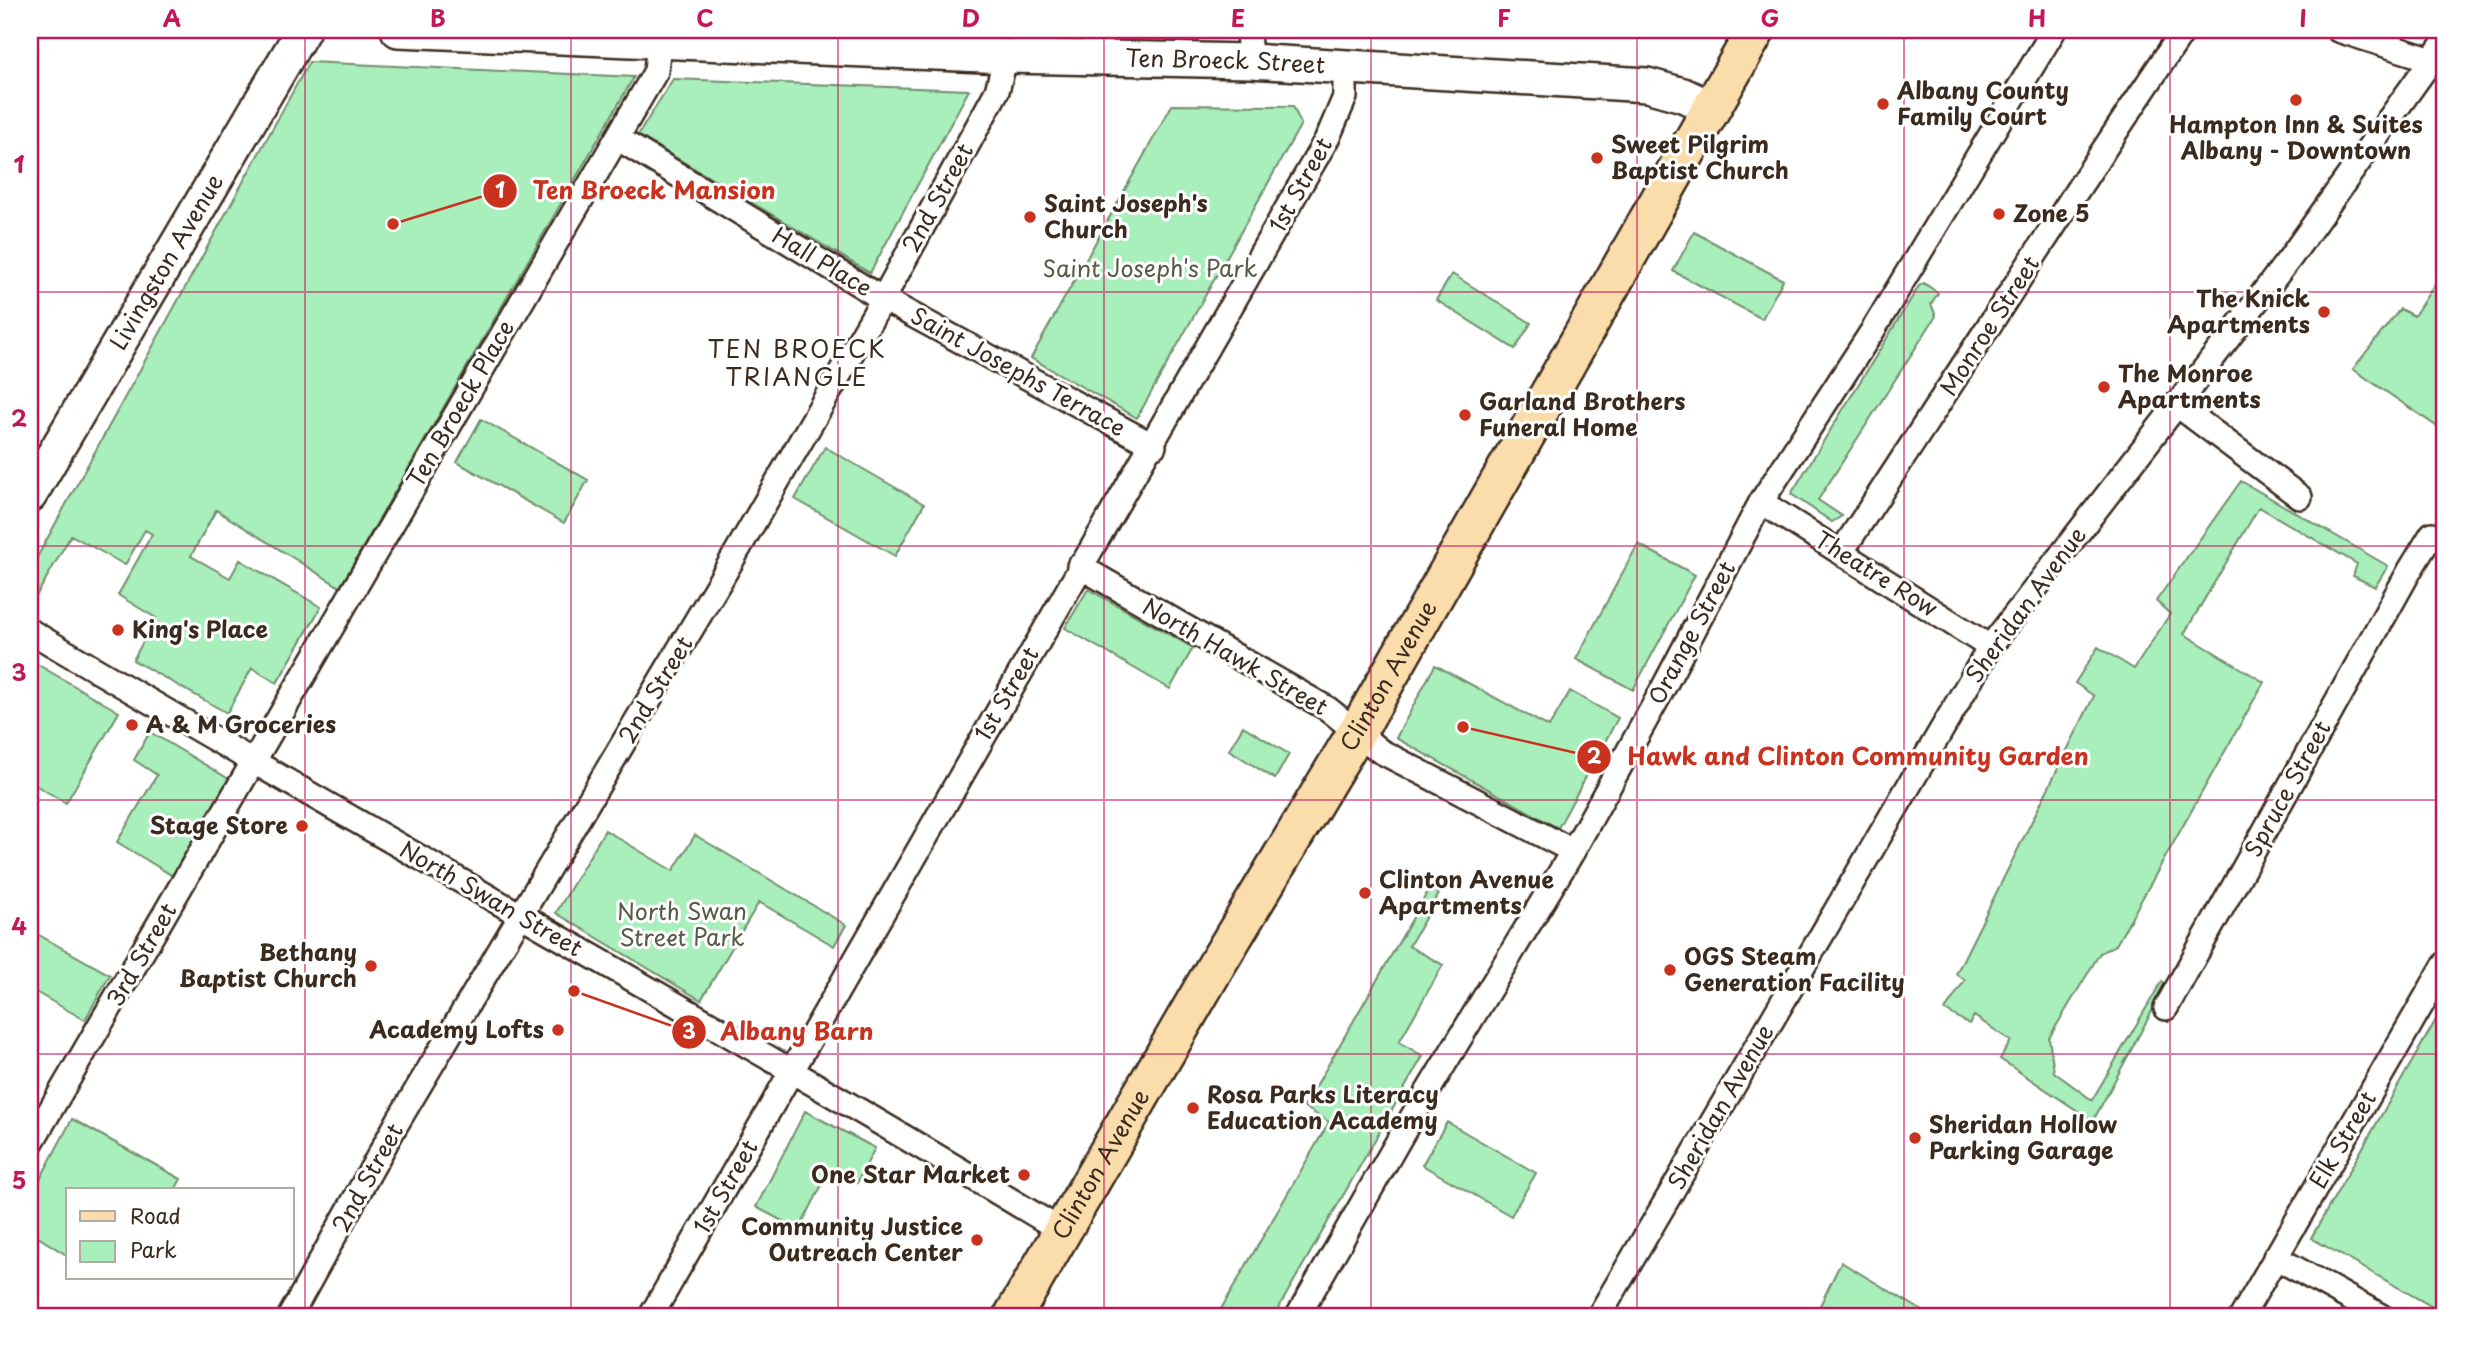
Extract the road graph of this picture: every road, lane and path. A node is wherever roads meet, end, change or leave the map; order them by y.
1 (303, 30) edge
2 (398, 30) edge
3 (1756, 30) edge
4 (2054, 30) edge
5 (2184, 30) edge
6 (2339, 30) edge
7 (659, 42) junction
8 (1249, 45) edge
9 (2441, 55) edge
10 (1006, 56) junction
11 (1345, 67) junction
12 (1710, 108) junction
13 (617, 138) junction
14 (883, 299) junction
15 (2176, 404) junction
16 (1153, 446) junction
17 (30, 495) edge
18 (2300, 497) dead end
19 (1760, 502) junction
20 (2439, 538) edge
21 (1842, 551) junction
22 (1079, 566) junction
23 (30, 631) edge
24 (1990, 647) junction
25 (1357, 733) junction
26 (254, 764) junction
27 (1573, 851) junction
28 (523, 916) junction
29 (2445, 964) edge
30 (2166, 1008) dead end
31 (793, 1070) junction
32 (30, 1146) edge
33 (1062, 1231) junction
34 (2276, 1257) junction
35 (290, 1316) edge
36 (651, 1316) edge
37 (1013, 1316) edge
38 (1298, 1316) edge
39 (1599, 1316) edge
40 (2242, 1316) edge
41 (2381, 1316) edge

1 - 17 street, Livingston Avenue
2 - 7 street, Ten Broeck Street
3 - 12 main road, Clinton Avenue
4 - 19 street, Orange Street
5 - 21 street, Monroe Street
6 - 9 street
7 - 10 street, Ten Broeck Street
7 - 13 street, Ten Broeck Place
8 - 10 street, Ten Broeck Street
8 - 11 street, Ten Broeck Street
9 - 15 street, Sheridan Avenue
10 - 14 street, 2nd Street
11 - 12 street, Ten Broeck Street
11 - 16 street, 1st Street
12 - 25 main road, Clinton Avenue
13 - 14 street, Hall Place
13 - 26 street, Ten Broeck Place
14 - 16 street, Saint Josephs Terrace
14 - 28 street, 2nd Street
15 - 18 street
15 - 24 street, Sheridan Avenue
16 - 22 street, 1st Street
19 - 21 street, Theatre Row
19 - 27 street, Orange Street
20 - 30 street, Spruce Street
21 - 24 street, Theatre Row
22 - 25 street, North Hawk Street
22 - 31 street, 1st Street
23 - 26 street, North Swan Street
24 - 39 street, Sheridan Avenue
25 - 27 street, North Hawk Street
25 - 33 main road, Clinton Avenue
26 - 28 street, North Swan Street
26 - 32 street, 3rd Street
27 - 38 street, Orange Street
28 - 31 street, North Swan Street
28 - 35 street, 2nd Street
29 - 34 street, Elk Street
31 - 33 street, North Swan Street
31 - 36 street, 1st Street
33 - 37 main road, Clinton Avenue
34 - 40 street, Elk Street
34 - 41 street

